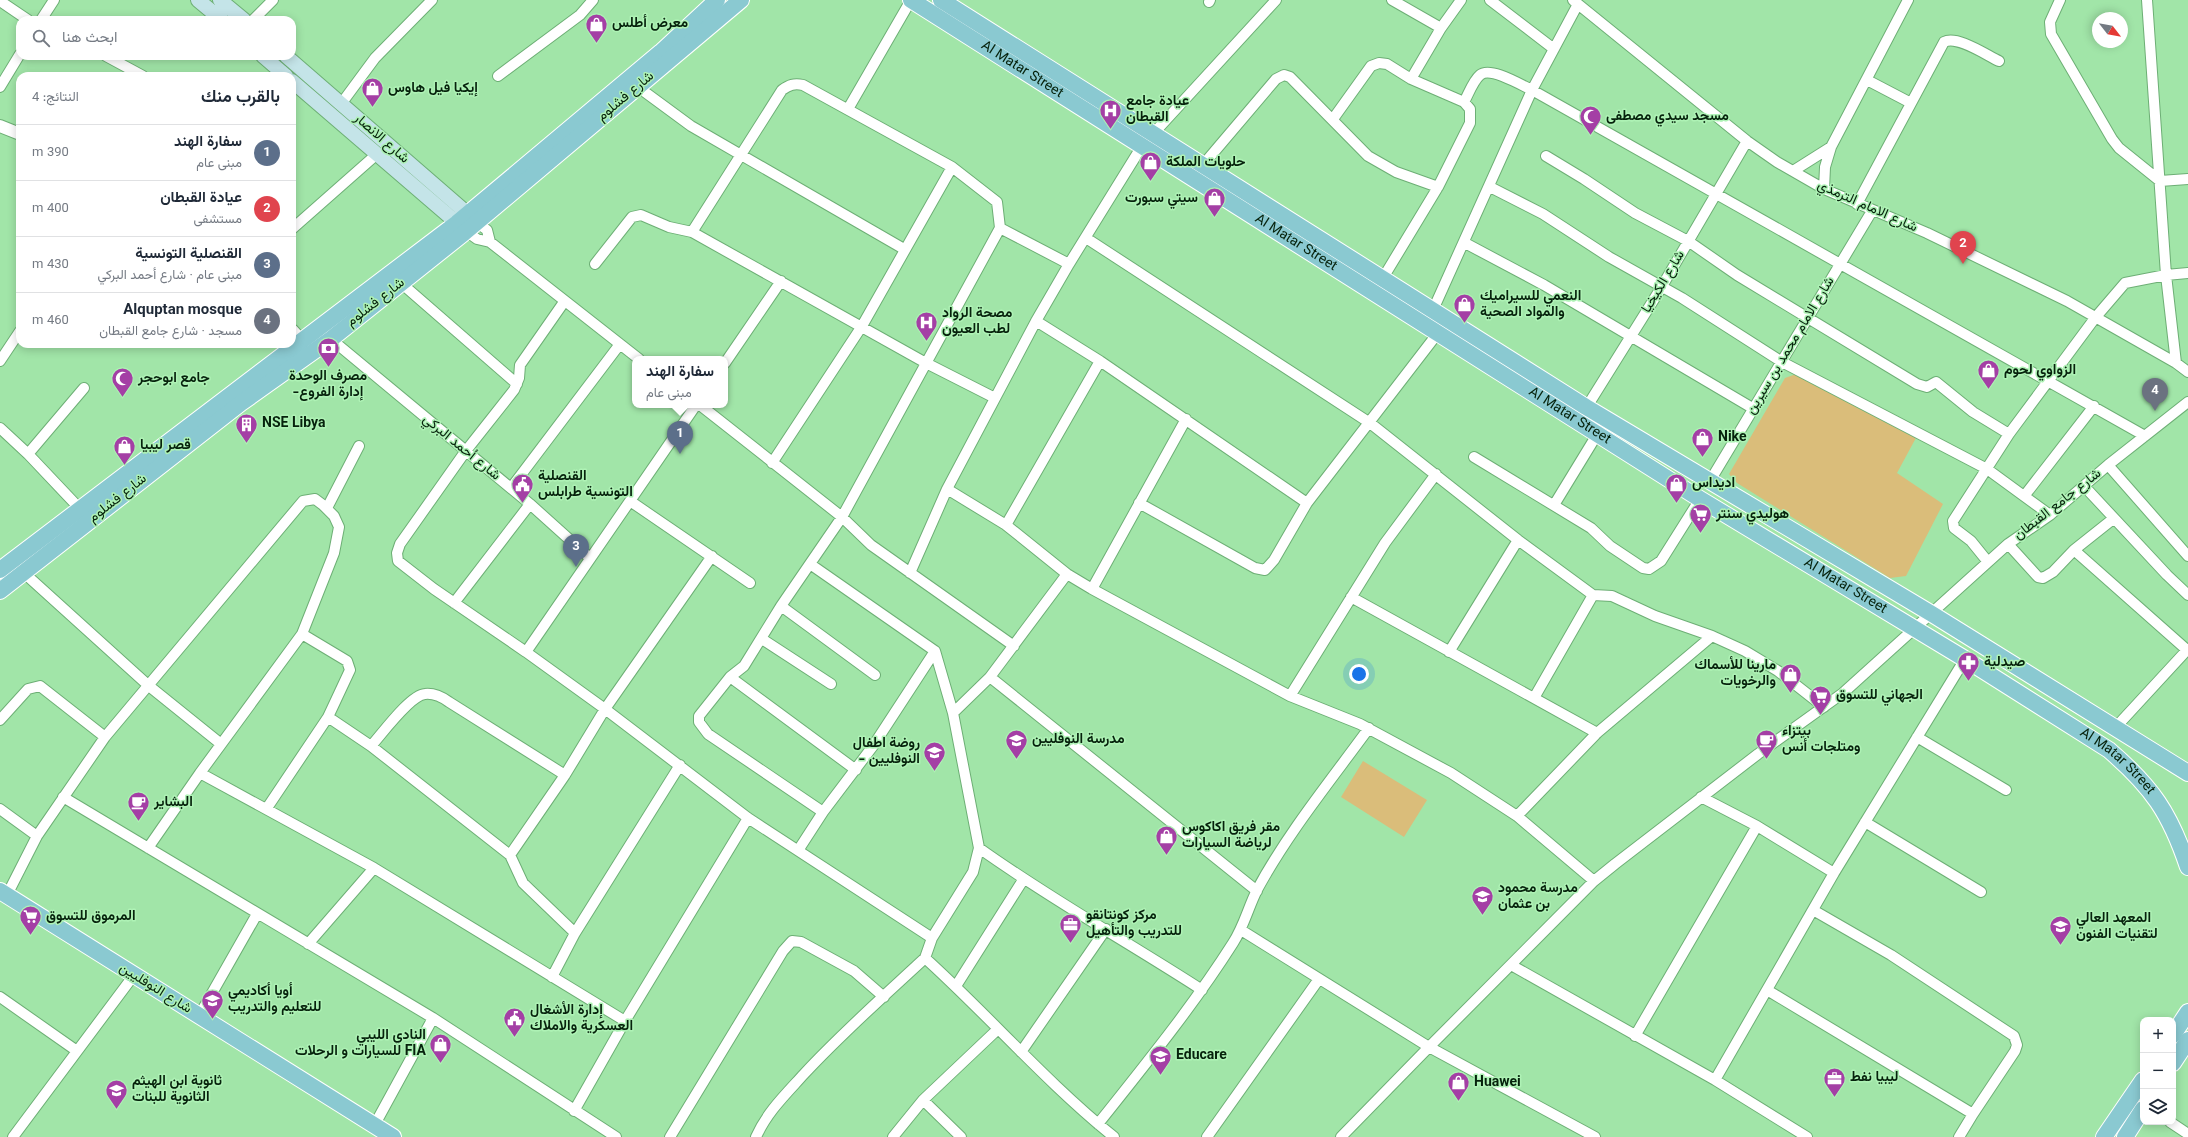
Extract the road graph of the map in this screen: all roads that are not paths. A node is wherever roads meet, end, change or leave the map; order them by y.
1 (0, 0) edge
2 (54, 0) edge
3 (198, 0) edge
4 (220, 0) edge
5 (273, 0) edge
6 (432, 0) edge
7 (593, 0) edge
8 (717, 0) edge
9 (741, 0) edge
10 (911, 0) edge
11 (940, 0) edge
12 (1276, 0) edge
13 (1392, 0) edge
14 (1461, 0) edge
15 (1490, 0) edge
16 (1908, 0) edge
17 (2060, 0) edge
18 (2147, 0) edge
19 (1575, 2) edge
20 (22, 16) edge
21 (44, 16) edge
22 (217, 16) edge
23 (239, 16) edge
24 (257, 16) edge
25 (1441, 28) junction
26 (1554, 49) junction
27 (16, 60) edge
28 (113, 60) edge
29 (268, 60) edge
30 (291, 60) edge
31 (1999, 61) dead end
32 (136, 72) edge
33 (281, 72) edge
34 (498, 76) dead end
35 (1411, 79) junction
36 (1868, 80) junction
37 (296, 84) edge
38 (0, 87) edge
39 (638, 87) junction
40 (1532, 90) junction
41 (1464, 102) junction
42 (341, 104) junction
43 (1911, 104) junction
44 (848, 109) junction
45 (1333, 120) junction
46 (0, 126) edge
47 (16, 132) edge
48 (1152, 134) junction
49 (1747, 141) junction
50 (1142, 146) junction
51 (1831, 147) junction
52 (377, 154) junction
53 (740, 155) junction
54 (1546, 156) dead end
55 (933, 157) junction
56 (1203, 165) junction
57 (952, 168) junction
58 (1793, 171) junction
59 (945, 179) junction
60 (2188, 179) edge
61 (2160, 181) junction
62 (1438, 186) junction
63 (1490, 187) junction
64 (1824, 189) junction
65 (1715, 195) junction
66 (1857, 204) junction
67 (1872, 211) junction
68 (467, 222) junction
69 (296, 225) edge
70 (1000, 228) junction
71 (692, 232) junction
72 (1086, 238) junction
73 (1688, 241) junction
74 (1465, 243) junction
75 (904, 249) junction
76 (595, 264) dead end
77 (1069, 264) junction
78 (1840, 265) junction
79 (2188, 273) edge
80 (2166, 275) junction
81 (1383, 278) junction
82 (781, 281) junction
83 (401, 283) junction
84 (1661, 288) junction
85 (564, 302) junction
86 (1433, 310) junction
87 (1808, 317) junction
88 (2095, 318) junction
89 (1447, 319) junction
90 (1036, 321) junction
91 (862, 326) junction
92 (1438, 332) junction
93 (297, 335) edge
94 (1629, 336) junction
95 (16, 337) edge
96 (331, 339) junction
97 (620, 344) junction
98 (281, 348) edge
99 (635, 356) edge
100 (728, 359) edge
101 (0, 361) edge
102 (1100, 361) junction
103 (1782, 362) junction
104 (926, 363) junction
105 (2176, 363) junction
106 (2188, 372) edge
107 (2049, 382) junction
108 (517, 384) junction
109 (84, 388) dead end
110 (995, 398) junction
111 (2188, 402) edge
112 (2094, 406) junction
113 (1586, 407) junction
114 (694, 408) edge
115 (704, 408) edge
116 (1754, 409) junction
117 (1186, 420) junction
118 (1578, 421) junction
119 (1370, 423) junction
120 (0, 428) edge
121 (1598, 433) junction
122 (2009, 434) junction
123 (2145, 436) junction
124 (359, 446) dead end
125 (465, 452) junction
126 (28, 454) junction
127 (1474, 457) dead end
128 (772, 463) junction
129 (2108, 465) junction
130 (1987, 469) junction
131 (1436, 474) junction
132 (1710, 481) junction
133 (2084, 486) junction
134 (511, 488) junction
135 (947, 489) junction
136 (2024, 495) junction
137 (1700, 499) junction
138 (630, 501) junction
139 (1139, 503) junction
140 (1307, 503) junction
141 (530, 504) junction
142 (1554, 505) junction
143 (327, 508) junction
144 (81, 510) junction
145 (2050, 515) junction
146 (842, 517) junction
147 (2113, 519) junction
148 (1006, 525) junction
149 (1518, 540) junction
150 (2008, 544) junction
151 (2074, 550) junction
152 (712, 556) junction
153 (2188, 556) edge
154 (590, 558) junction
155 (1988, 562) junction
156 (810, 564) junction
157 (0, 570) edge
158 (23, 572) junction
159 (910, 573) junction
160 (1067, 574) junction
161 (750, 583) dead end
162 (1092, 589) junction
163 (0, 592) edge
164 (1593, 595) junction
165 (2188, 595) edge
166 (1351, 597) junction
167 (454, 602) junction
168 (781, 606) junction
169 (1932, 614) junction
170 (1914, 630) junction
171 (302, 634) junction
172 (1712, 636) junction
173 (762, 639) junction
174 (1014, 646) junction
175 (2187, 650) edge
176 (935, 651) junction
177 (526, 652) junction
178 (1449, 652) junction
179 (1965, 659) junction
180 (875, 675) dead end
181 (730, 677) junction
182 (990, 677) junction
183 (831, 684) dead end
184 (149, 686) junction
185 (1290, 696) junction
186 (1534, 698) junction
187 (1824, 707) junction
188 (605, 709) junction
189 (953, 713) junction
190 (328, 717) junction
191 (0, 720) edge
192 (2116, 727) junction
193 (1368, 728) junction
194 (1596, 733) junction
195 (105, 736) junction
196 (1917, 737) junction
197 (221, 744) junction
198 (372, 746) junction
199 (680, 765) junction
200 (856, 770) junction
201 (200, 773) junction
202 (2188, 773) edge
203 (565, 775) junction
204 (2006, 790) dead end
205 (63, 797) junction
206 (1701, 797) junction
207 (267, 808) junction
208 (0, 809) edge
209 (823, 812) junction
210 (1517, 816) junction
211 (748, 818) junction
212 (1865, 822) junction
213 (1757, 826) junction
214 (37, 836) junction
215 (148, 848) junction
216 (979, 848) junction
217 (799, 849) junction
218 (510, 855) junction
219 (2188, 867) edge
220 (374, 868) junction
221 (1834, 874) junction
222 (1023, 880) junction
223 (1594, 881) junction
224 (1257, 891) junction
225 (1981, 892) dead end
226 (3, 893) edge
227 (1813, 910) junction
228 (257, 914) junction
229 (1106, 929) junction
230 (1241, 930) junction
231 (575, 933) junction
232 (932, 938) junction
233 (308, 944) junction
234 (925, 958) junction
235 (1511, 965) junction
236 (134, 975) junction
237 (552, 977) junction
238 (1319, 979) junction
239 (956, 986) junction
240 (1202, 990) junction
241 (1767, 990) junction
242 (0, 997) edge
243 (884, 997) junction
244 (2188, 1012) edge
245 (199, 1016) junction
246 (433, 1018) junction
247 (625, 1021) junction
248 (998, 1029) junction
249 (2176, 1031) edge
250 (1635, 1036) junction
251 (2188, 1040) edge
252 (1429, 1047) junction
253 (77, 1051) junction
254 (1022, 1052) junction
255 (2176, 1058) edge
256 (1715, 1080) junction
257 (2140, 1084) edge
258 (923, 1100) junction
259 (574, 1111) junction
260 (1973, 1114) junction
261 (2140, 1114) edge
262 (1098, 1124) junction
263 (2174, 1125) edge
264 (374, 1126) junction
265 (2188, 1134) edge
266 (13, 1137) edge
267 (393, 1137) edge
268 (616, 1137) edge
269 (670, 1137) edge
270 (756, 1137) edge
271 (893, 1137) edge
272 (961, 1137) edge
273 (1114, 1137) edge
274 (1208, 1137) edge
275 (1342, 1137) edge
276 (1595, 1137) edge
277 (1807, 1137) edge
278 (1959, 1137) edge
279 (2104, 1137) edge
280 (2125, 1137) edge

1 - 20 street
2 - 21 street
3 - 22 main road
4 - 23 main road
5 - 24 street
6 - 42 street
7 - 34 street
8 - 68 main road, شارع فشلوم
9 - 39 main road, شارع فشلوم
10 - 44 street
10 - 50 main road, Al Matar Street
11 - 48 main road
12 - 48 street
13 - 25 street
14 - 25 street
15 - 26 street
16 - 36 street
17 - 61 street
18 - 61 street
19 - 26 street
19 - 49 street, شارع الامام الترمذي
25 - 35 street
26 - 40 street
27 - 38 street
28 - 32 street
29 - 33 main road
30 - 42 main road, شارع الانصار
31 - 43 street
35 - 41 street
35 - 45 street
36 - 43 street
36 - 51 street
37 - 52 main road, شارع الانصار
39 - 53 street
39 - 68 main road, شارع فشلوم
40 - 41 street
40 - 63 street
40 - 65 street
41 - 62 street
42 - 68 main road, شارع الانصار
43 - 66 street
44 - 53 street
44 - 55 street
45 - 56 street
45 - 62 street
46 - 47 street
48 - 50 street
48 - 56 main road
49 - 58 street, شارع الامام الترمذي
49 - 65 street, شارع الكيخيا
50 - 72 street
50 - 92 main road, Al Matar Street
51 - 58 street
51 - 64 street
52 - 68 main road, شارع الانصار
52 - 69 street
53 - 71 street
53 - 75 street
54 - 73 street
55 - 57 street
55 - 59 street
56 - 81 main road
57 - 59 street
57 - 70 street
58 - 64 street, شارع الامام الترمذي
59 - 75 street
60 - 61 street
61 - 80 street
62 - 81 street
63 - 74 street
63 - 84 street
64 - 66 street, شارع الامام الترمذي
65 - 73 street, شارع الكيخيا
65 - 78 street
66 - 67 street, شارع الامام الترمذي
67 - 78 street, شارع الامام محمد بن سيرين
67 - 88 street, شارع الامام الترمذي
68 - 83 main road, شارع فشلوم
68 - 85 street
68 - 93 main road, شارع فشلوم
70 - 77 street
70 - 104 street
71 - 76 street
71 - 82 street
72 - 77 street
72 - 119 street
73 - 84 street, شارع الكيخيا
73 - 87 street
74 - 86 street
74 - 94 street
75 - 91 street
77 - 90 street
78 - 87 street, شارع الامام محمد بن سيرين
78 - 107 street
79 - 80 street
80 - 88 street
80 - 105 street
81 - 86 main road
82 - 91 street
82 - 100 street
83 - 96 main road, شارع فشلوم
83 - 108 street
84 - 94 street, شارع الكيخيا
84 - 103 street
85 - 97 street
85 - 108 street
86 - 89 main road
87 - 103 street, شارع الامام محمد بن سيرين
87 - 122 street
88 - 105 street, شارع الامام الترمذي
88 - 107 street
89 - 92 street
89 - 113 main road
90 - 102 street
90 - 110 street
91 - 104 street
91 - 128 street
92 - 118 main road, Al Matar Street
92 - 119 street
94 - 113 street, شارع الكيخيا
94 - 116 street
95 - 101 street
96 - 125 street, شارع أحمد البركي
96 - 158 main road, شارع فشلوم
97 - 99 street
97 - 134 street
98 - 144 main road, شارع فشلوم
102 - 117 street
102 - 148 street
103 - 116 street, شارع الامام محمد بن سيرين
103 - 130 street
104 - 110 street
104 - 146 street
105 - 106 street, شارع الامام الترمذي
107 - 112 street
107 - 122 street
108 - 125 street
109 - 126 street
110 - 135 street
111 - 123 street, شارع جامع القبطان
112 - 123 street
112 - 136 street
113 - 118 street, شارع الكيخيا
113 - 132 main road
114 - 138 street
115 - 128 street
116 - 132 street, شارع الامام محمد بن سيرين
117 - 139 street
117 - 140 street
118 - 121 main road, Al Matar Street
119 - 131 street
119 - 140 street
120 - 126 street
121 - 137 main road, Al Matar Street
121 - 142 street
122 - 130 street
123 - 129 street, شارع جامع القبطان
124 - 143 street
125 - 134 street, شارع أحمد البركي
125 - 167 street
126 - 144 street
127 - 142 street
128 - 146 street
129 - 133 street, شارع جامع القبطان
129 - 153 street
130 - 136 street
130 - 155 street
131 - 149 street
131 - 166 street
132 - 169 main road
133 - 145 street, شارع جامع القبطان
133 - 147 street
134 - 141 street, شارع أحمد البركي
135 - 148 street
135 - 159 street
136 - 145 street
137 - 142 street
137 - 170 main road, Al Matar Street
138 - 152 street
138 - 154 street
139 - 140 street
139 - 162 street
141 - 154 street, شارع أحمد البركي
141 - 167 street
143 - 171 street
143 - 184 street
144 - 157 main road, شارع فشلوم
145 - 150 street, شارع جامع القبطان
146 - 156 street
146 - 159 street
147 - 151 street
147 - 165 street
148 - 160 street
149 - 164 street
149 - 178 street
150 - 151 street
150 - 155 street, شارع جامع القبطان
151 - 175 street
152 - 161 street
152 - 188 street
154 - 177 street
155 - 169 street, شارع جامع القبطان
156 - 168 street
156 - 176 street
158 - 163 main road, شارع فشلوم
158 - 184 street
159 - 174 street
160 - 162 street
160 - 174 street
162 - 185 street
164 - 172 street
164 - 186 street
166 - 178 street
166 - 185 street
167 - 177 street
168 - 173 street
168 - 180 street
169 - 170 street, شارع جامع القبطان
169 - 192 main road
170 - 179 main road, Al Matar Street
170 - 187 street, شارع جامع القبطان
171 - 190 street
171 - 197 street
172 - 187 street
172 - 194 street
173 - 181 street
173 - 183 street
174 - 182 street
175 - 192 street
176 - 189 street
176 - 200 street
177 - 188 street
178 - 186 street
179 - 196 street
179 - 219 main road, Al Matar Street
181 - 200 street
181 - 209 street
182 - 189 street
182 - 224 street
184 - 195 street
184 - 197 street
185 - 193 street
186 - 194 street
187 - 206 street, شارع جامع القبطان
188 - 199 street
188 - 203 street
189 - 216 street
190 - 198 street
190 - 207 street
191 - 195 street
192 - 202 main road
193 - 210 street
193 - 224 street
194 - 210 street
195 - 205 street
196 - 204 street
196 - 212 street
197 - 201 street
198 - 203 street
198 - 218 street
199 - 211 street
199 - 231 street
200 - 209 street
201 - 207 street
201 - 215 street
203 - 218 street
205 - 214 street
205 - 215 street
206 - 213 street
206 - 223 street, شارع جامع القبطان
207 - 220 street
208 - 214 street
209 - 217 street
210 - 223 street
211 - 217 street
211 - 247 street
212 - 221 street
212 - 225 street
213 - 221 street
213 - 250 street
214 - 226 street
215 - 228 street
216 - 222 street
216 - 232 street
217 - 232 street
218 - 231 street
220 - 233 street
220 - 237 street
221 - 227 street
222 - 229 street
222 - 239 street
223 - 235 street, شارع جامع القبطان
224 - 230 street
226 - 236 main road, شارع النوفليين
227 - 241 street
227 - 260 street
228 - 233 street
228 - 245 street
229 - 240 street
229 - 254 street
230 - 238 street
230 - 240 street
231 - 237 street
232 - 234 street
233 - 246 street
234 - 239 street
234 - 243 street
235 - 250 street
235 - 252 street, شارع جامع القبطان
236 - 245 main road, شارع النوفليين
236 - 253 street
237 - 247 street
238 - 252 street
238 - 274 street
239 - 248 street
240 - 262 street
241 - 256 street
241 - 260 street
242 - 253 street
243 - 269 street
243 - 270 street
244 - 249 main road
245 - 264 main road, شارع النوفليين
246 - 259 street
246 - 264 street
247 - 259 street
248 - 254 street
248 - 258 street
250 - 256 street
251 - 255 main road
252 - 275 street, شارع جامع القبطان
252 - 276 street
253 - 266 street
254 - 262 street
256 - 277 street
257 - 279 main road
258 - 271 street
258 - 272 street
259 - 268 street
260 - 278 street
261 - 280 main road
262 - 273 street
263 - 265 street
264 - 267 main road, شارع النوفليين

